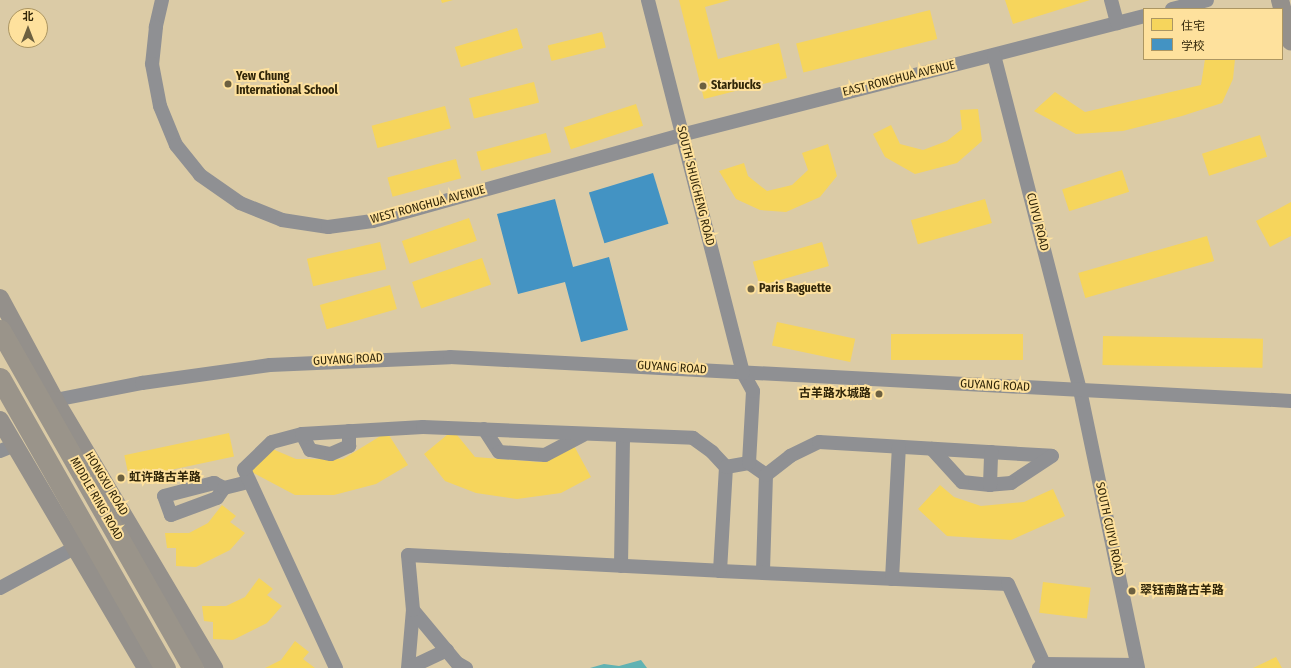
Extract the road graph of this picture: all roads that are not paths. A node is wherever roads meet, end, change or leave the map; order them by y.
1 (162, 0) edge
2 (648, 0) edge
3 (1111, 0) edge
4 (1207, 0) edge
5 (1176, 8) edge
6 (1283, 11) edge
7 (1143, 16) edge
8 (1117, 23) junction
9 (1291, 42) edge
10 (994, 54) junction
11 (681, 135) junction
12 (0, 298) edge
13 (0, 330) edge
14 (743, 372) junction
15 (0, 378) edge
16 (1080, 390) junction
17 (56, 400) junction
18 (1291, 401) edge
19 (0, 420) edge
20 (484, 429) junction
21 (349, 431) junction
22 (329, 432) junction
23 (530, 432) junction
24 (302, 434) junction
25 (584, 435) junction
26 (623, 437) junction
27 (898, 447) junction
28 (7, 448) edge
29 (932, 449) junction
30 (991, 452) junction
31 (331, 454) junction
32 (530, 454) junction
33 (749, 463) junction
34 (726, 467) junction
35 (766, 475) junction
36 (248, 482) junction
37 (990, 485) junction
38 (224, 488) dead end
39 (74, 548) junction
40 (621, 566) junction
41 (720, 571) junction
42 (762, 573) junction
43 (892, 579) junction
44 (0, 588) edge
45 (413, 610) junction
46 (447, 650) junction
47 (1041, 666) edge
48 (1138, 666) edge
49 (146, 668) edge
50 (165, 668) edge
51 (193, 668) edge
52 (214, 668) edge
53 (336, 668) edge
54 (408, 668) edge
55 (466, 668) edge

1 - 11 street, WEST RONGHUA AVENUE
2 - 11 street, SOUTH SHUICHENG ROAD
3 - 8 street
4 - 5 street
6 - 9 main road
7 - 8 street, EAST RONGHUA AVENUE
8 - 10 street, EAST RONGHUA AVENUE
10 - 11 street, EAST RONGHUA AVENUE
10 - 16 street, CUIYU ROAD
11 - 14 street, SOUTH SHUICHENG ROAD
12 - 17 main road, HONGXU ROAD
13 - 51 highway, MIDDLE RING ROAD
14 - 16 street, GUYANG ROAD
14 - 17 street, GUYANG ROAD
14 - 33 street, SOUTH SHUICHENG ROAD
15 - 50 highway, MIDDLE RING ROAD
16 - 18 street, GUYANG ROAD
16 - 48 street, SOUTH CUIYU ROAD
17 - 52 main road, HONGXU ROAD
19 - 28 main road
20 - 21 street
20 - 23 street
20 - 32 street
21 - 22 street
21 - 31 street
22 - 24 street
22 - 31 street
23 - 25 street
23 - 32 street
24 - 31 street
24 - 36 street
25 - 26 street
25 - 32 street
26 - 34 street
26 - 40 street
27 - 29 street
27 - 35 street
27 - 43 street
28 - 39 main road
29 - 30 street
29 - 37 street
30 - 37 street
30 - 37 street
33 - 34 street
33 - 35 street
34 - 41 street
35 - 42 street
36 - 38 street
36 - 53 street
39 - 44 street
39 - 49 main road
40 - 41 street
40 - 45 street
41 - 42 street
42 - 43 street
43 - 47 street
45 - 46 street
45 - 54 street
46 - 54 street
46 - 55 street
47 - 48 street

